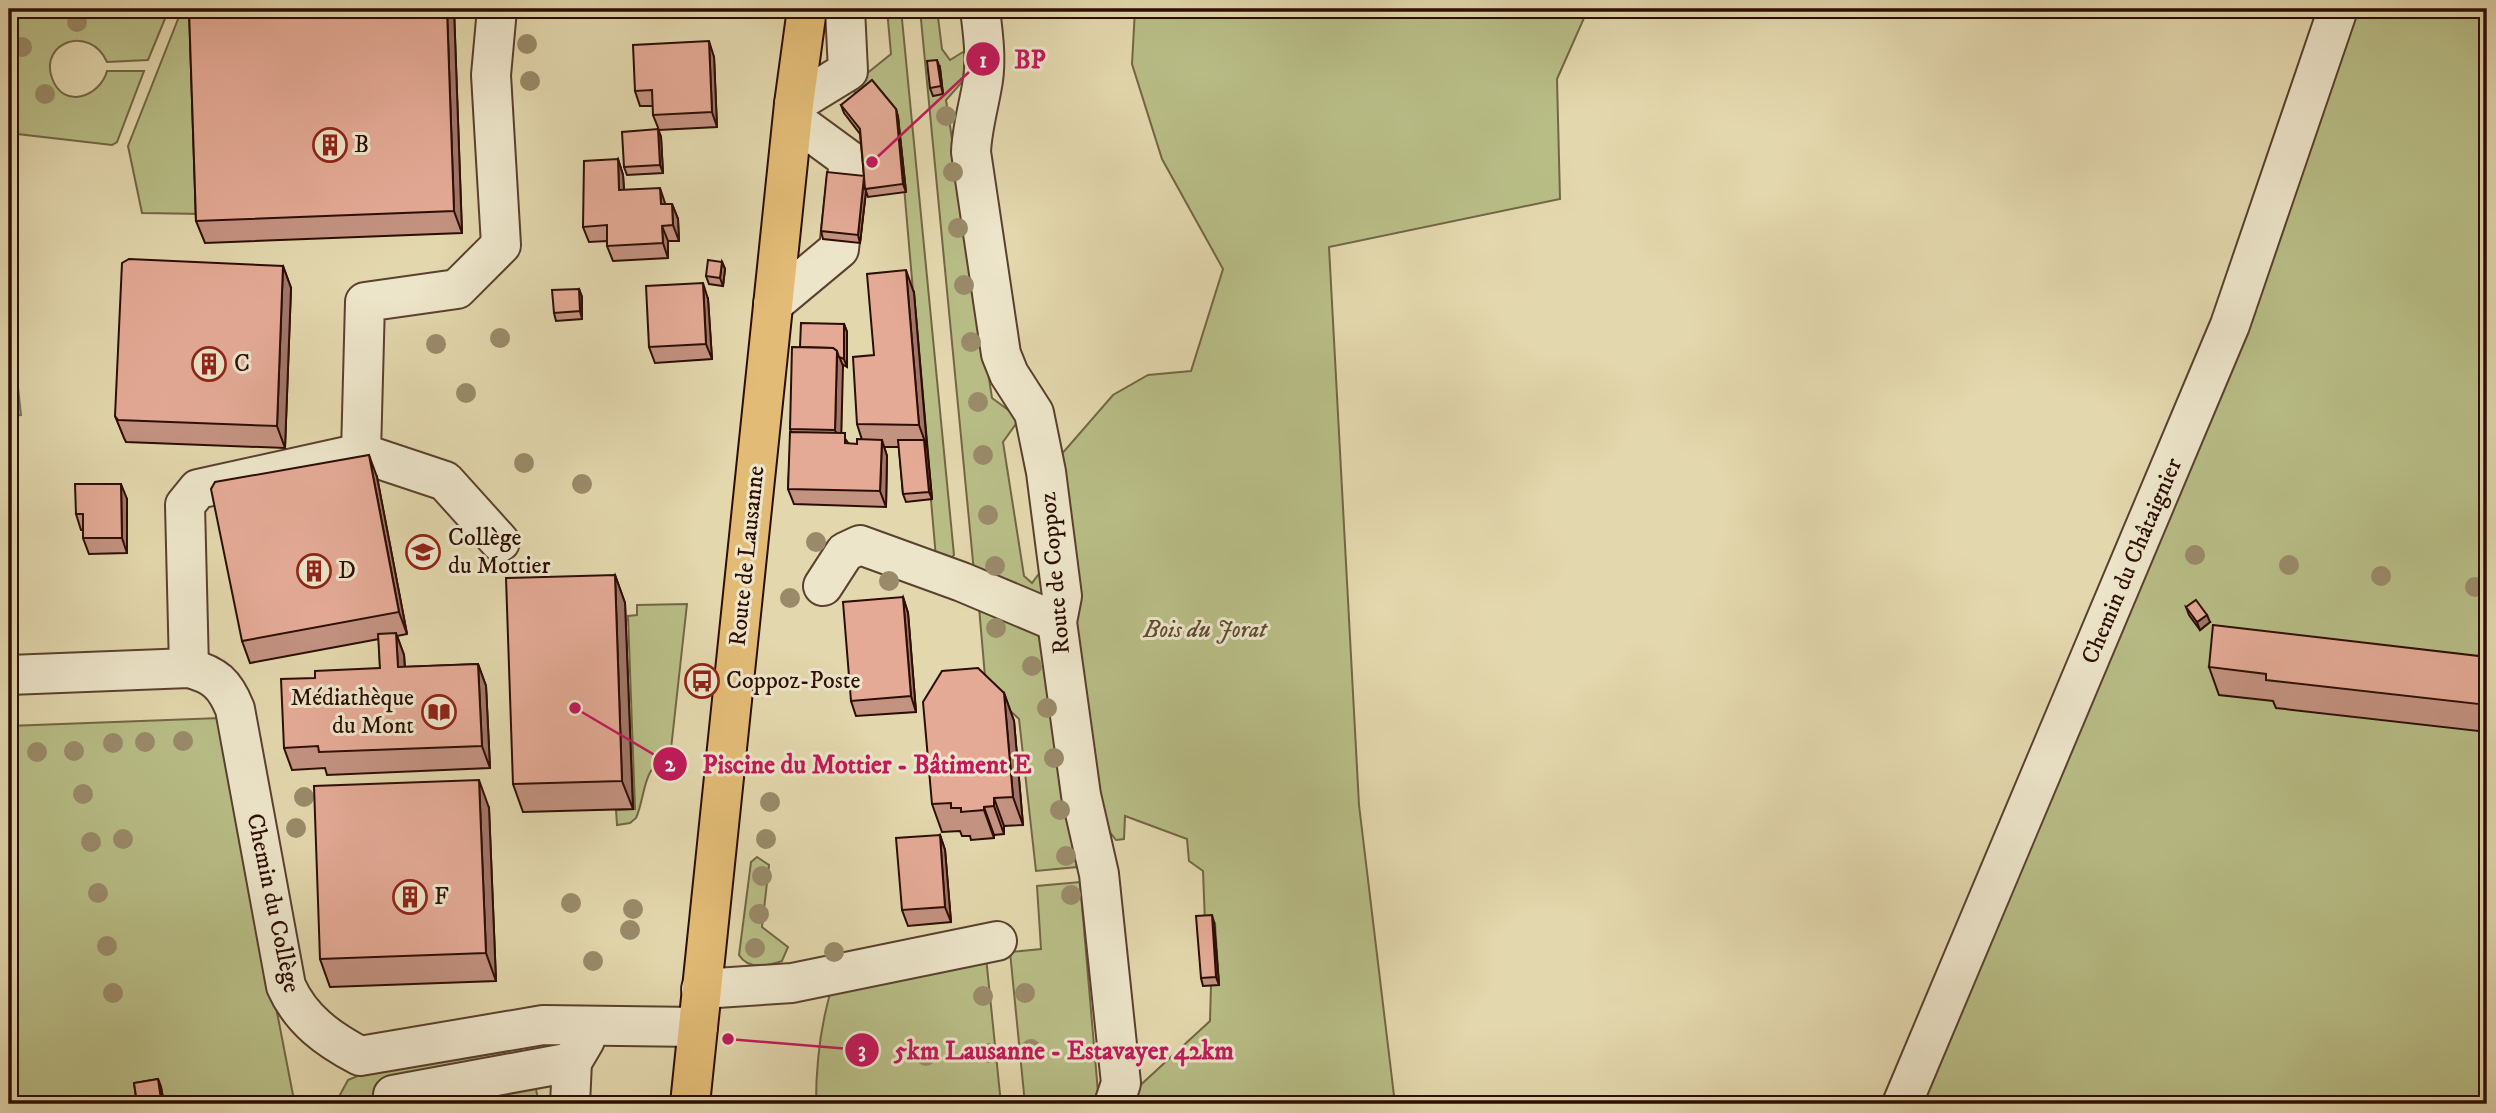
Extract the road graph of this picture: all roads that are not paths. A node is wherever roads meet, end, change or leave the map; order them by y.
1 (497, 9) edge
2 (807, 9) edge
3 (845, 9) edge
4 (980, 9) edge
5 (2338, 9) edge
6 (793, 111) junction
7 (773, 304) junction
8 (360, 453) junction
9 (500, 542) dead end
10 (823, 586) dead end
11 (1057, 622) junction
12 (189, 668) junction
13 (9, 674) edge
14 (998, 941) dead end
15 (701, 989) junction
16 (594, 1027) junction
17 (698, 1027) junction
18 (572, 1062) junction
19 (393, 1095) dead end
20 (570, 1104) edge
21 (690, 1104) edge
22 (1114, 1104) edge
23 (1902, 1104) edge

1 - 8 street
2 - 6 main road, Route de Lausanne
3 - 6 street
4 - 11 street, Route de Coppoz
5 - 23 street, Chemin du Châtaignier
6 - 7 main road, Route de Lausanne
6 - 7 street
7 - 15 main road, Route de Lausanne
8 - 9 street
8 - 12 street
10 - 11 street
11 - 22 street, Route de Coppoz
12 - 13 street, Chemin du Collège
12 - 16 street, Chemin du Collège
14 - 15 street
15 - 17 main road, Route de Lausanne
16 - 17 street, Chemin du Collège
16 - 18 street
17 - 21 main road, Route de Lausanne
18 - 19 street
18 - 20 street

